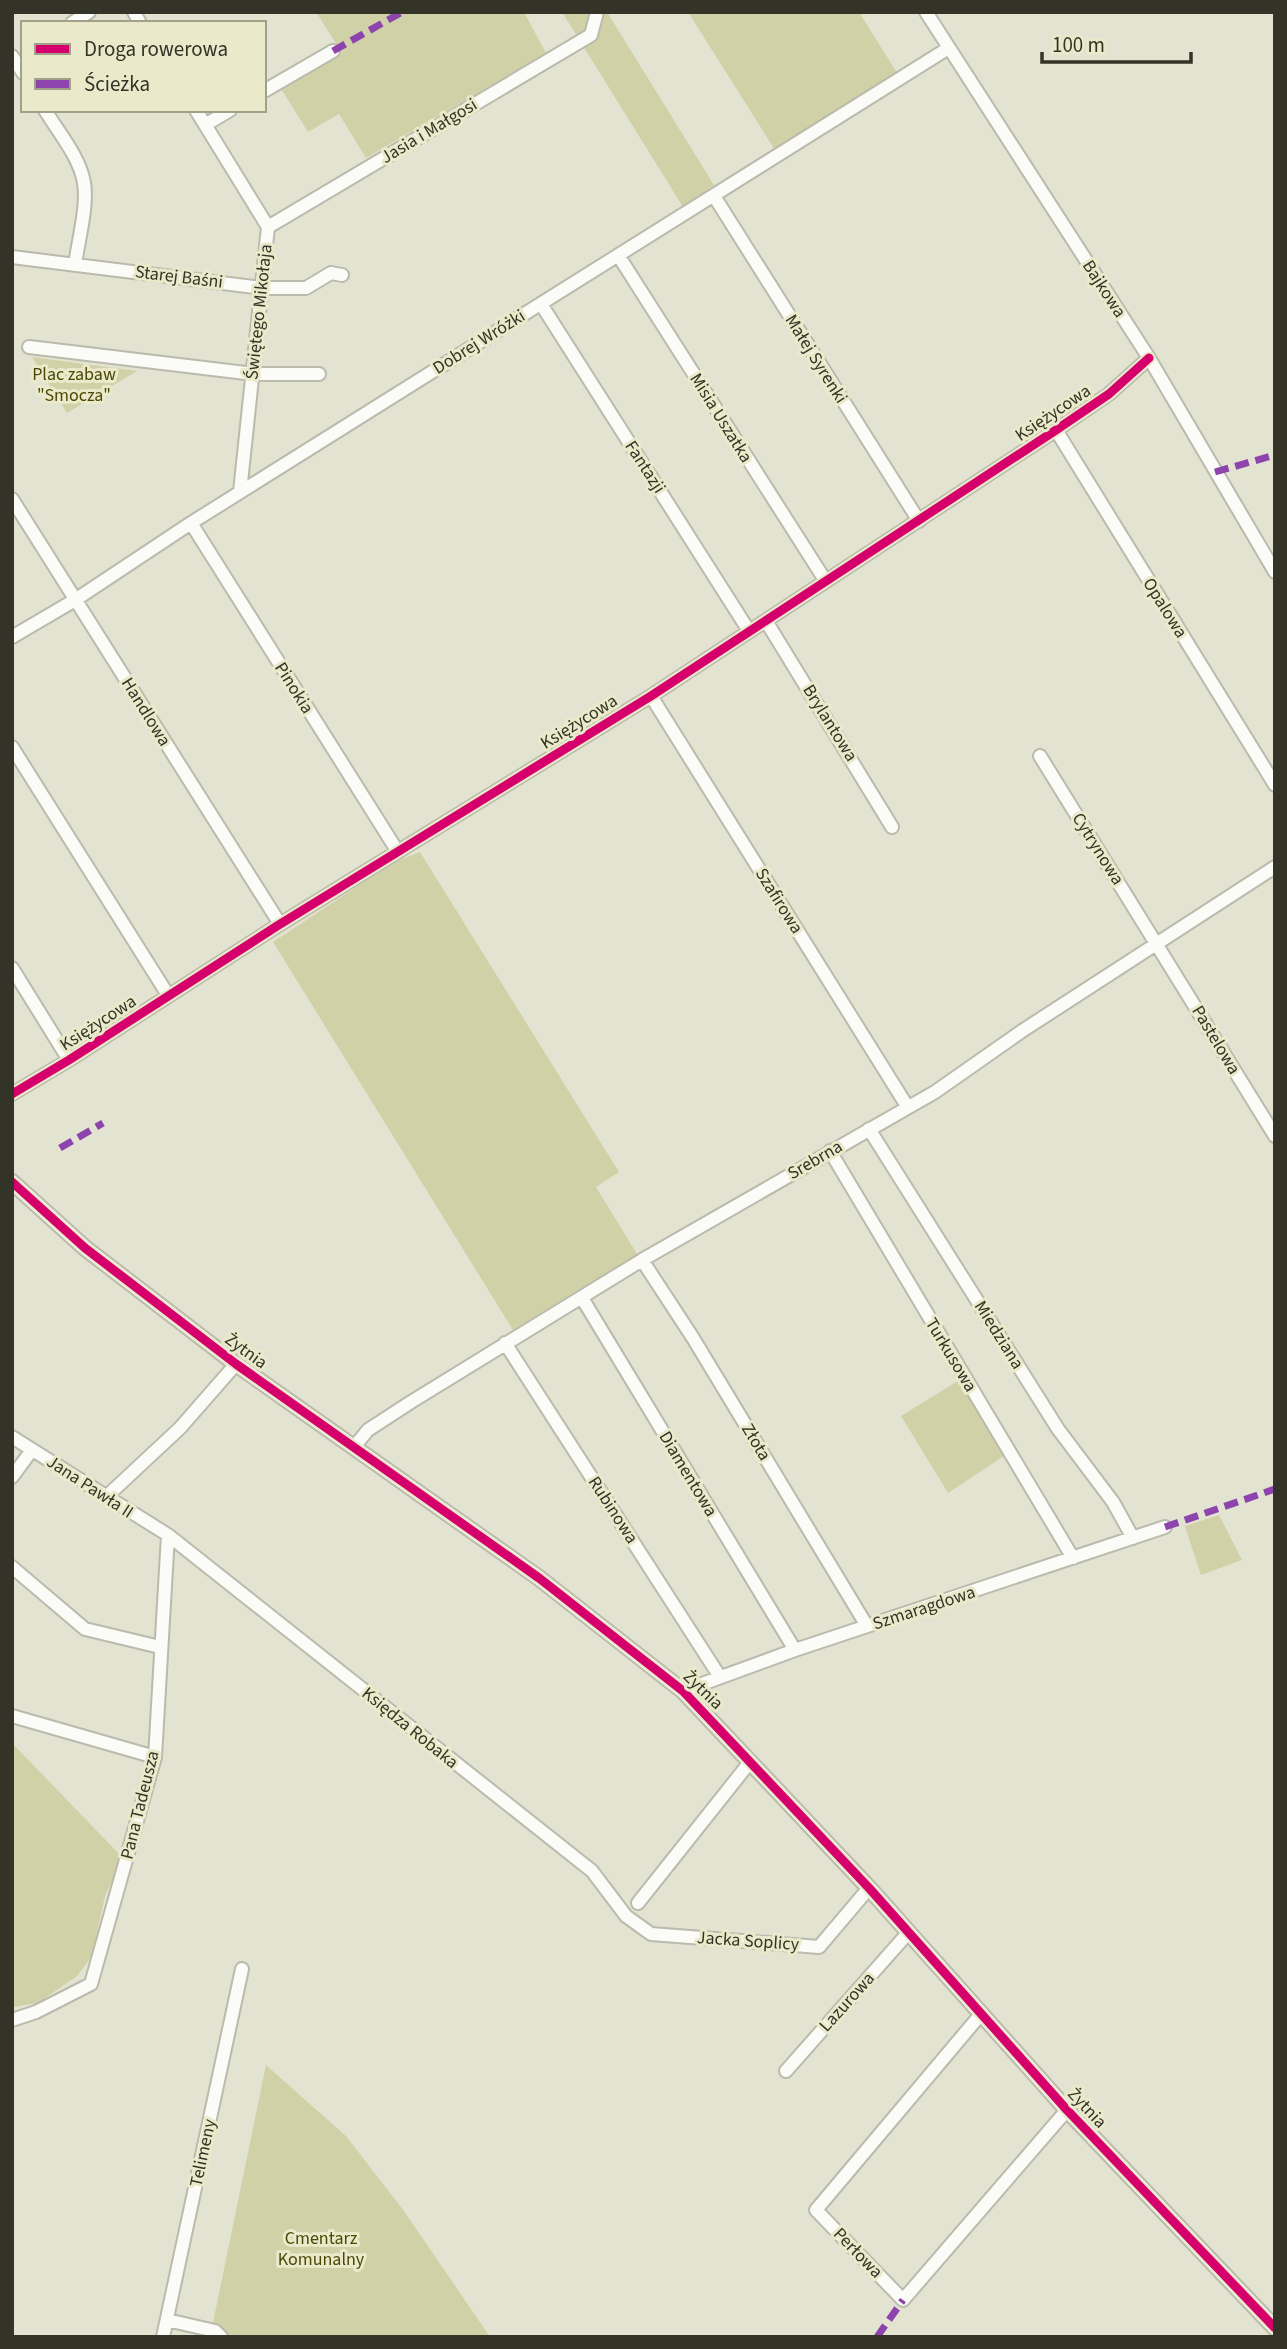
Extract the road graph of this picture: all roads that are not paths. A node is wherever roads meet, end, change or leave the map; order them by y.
1 (597, 12) edge
2 (926, 12) edge
3 (947, 49) junction
4 (333, 51) dead end
5 (266, 90) edge
6 (46, 112) edge
7 (197, 112) edge
8 (227, 112) edge
9 (205, 125) junction
10 (714, 196) junction
11 (268, 227) junction
12 (618, 255) junction
13 (12, 257) edge
14 (75, 265) junction
15 (342, 275) dead end
16 (262, 288) junction
17 (541, 304) junction
18 (29, 347) dead end
19 (1149, 358) junction
20 (319, 373) dead end
21 (254, 374) junction
22 (1056, 430) junction
23 (240, 492) junction
24 (12, 499) edge
25 (919, 522) junction
26 (191, 523) junction
27 (1275, 572) edge
28 (825, 580) junction
29 (75, 600) junction
30 (766, 621) junction
31 (749, 631) junction
32 (12, 637) edge
33 (651, 696) junction
34 (12, 747) edge
35 (1040, 756) dead end
36 (1275, 785) edge
37 (892, 827) dead end
38 (398, 852) junction
39 (1275, 867) edge
40 (280, 924) junction
41 (1157, 943) junction
42 (12, 968) edge
43 (168, 995) junction
44 (69, 1060) junction
45 (12, 1094) edge
46 (907, 1106) junction
47 (869, 1129) junction
48 (1275, 1136) edge
49 (830, 1151) junction
50 (12, 1182) edge
51 (642, 1260) junction
52 (582, 1298) junction
53 (505, 1343) junction
54 (236, 1364) junction
55 (12, 1437) edge
56 (354, 1447) junction
57 (32, 1450) junction
58 (12, 1477) edge
59 (106, 1497) junction
60 (1165, 1527) dead end
61 (168, 1535) junction
62 (1133, 1538) junction
63 (1073, 1558) junction
64 (12, 1567) edge
65 (867, 1626) junction
66 (160, 1647) junction
67 (795, 1650) junction
68 (720, 1677) junction
69 (683, 1690) junction
70 (12, 1716) edge
71 (155, 1757) junction
72 (750, 1762) junction
73 (869, 1888) junction
74 (638, 1903) dead end
75 (643, 1929) joint
76 (908, 1933) junction
77 (242, 1969) dead end
78 (981, 2014) junction
79 (12, 2020) edge
80 (786, 2071) dead end
81 (1067, 2110) junction
82 (167, 2320) junction
83 (1275, 2328) edge
84 (163, 2337) edge
85 (221, 2337) edge

1 - 11 street, Jasia i Małgosi
2 - 3 street, Bajkowa
3 - 10 street, Dobrej Wróżki
3 - 19 street, Bajkowa
4 - 5 street
6 - 14 street
7 - 9 street, Świętego Mikołaja
8 - 9 street
9 - 11 street, Świętego Mikołaja
10 - 12 street, Dobrej Wróżki
10 - 25 street, Małej Syrenki
11 - 16 street, Świętego Mikołaja
12 - 17 street, Dobrej Wróżki
12 - 28 street, Misia Uszatka
13 - 14 street, Starej Baśni
14 - 16 street, Starej Baśni
15 - 16 street, Starej Baśni
16 - 21 street, Świętego Mikołaja
17 - 23 street, Dobrej Wróżki
17 - 31 street, Fantazji
18 - 21 street
19 - 22 street, Księżycowa
19 - 27 street, Bajkowa
20 - 21 street
21 - 23 street, Świętego Mikołaja
22 - 25 street, Księżycowa
22 - 36 street, Opalowa
23 - 26 street, Dobrej Wróżki
24 - 29 street, Handlowa
25 - 28 street, Księżycowa
26 - 29 street, Dobrej Wróżki
26 - 38 street, Pinokia
28 - 30 street, Księżycowa
29 - 32 street, Dobrej Wróżki
29 - 40 street, Handlowa
30 - 31 street, Księżycowa
30 - 37 street, Brylantowa
31 - 33 street, Księżycowa
33 - 38 street, Księżycowa
33 - 46 street, Szafirowa
34 - 43 street
35 - 41 street, Cytrynowa
38 - 40 street, Księżycowa
39 - 41 street, Srebrna
40 - 43 street, Księżycowa
41 - 46 street, Srebrna
41 - 48 street, Pastelowa
42 - 44 street
43 - 44 street, Księżycowa
44 - 45 street, Księżycowa
46 - 47 street, Srebrna
47 - 49 street, Srebrna
47 - 62 street, Miedziana
49 - 51 street, Srebrna
49 - 63 street, Turkusowa
50 - 54 street, Żytnia
51 - 52 street, Srebrna
51 - 65 street, Złota
52 - 53 street, Srebrna
52 - 67 street, Diamentowa
53 - 56 street, Srebrna
53 - 68 street, Rubinowa
54 - 56 street, Żytnia
54 - 59 street
55 - 57 street, Jana Pawła II
56 - 69 street, Żytnia
57 - 58 street
57 - 59 street, Jana Pawła II
59 - 61 street, Jana Pawła II
60 - 62 street, Szmaragdowa
61 - 66 street, Pana Tadeusza
61 - 75 street, Księdza Robaka
62 - 63 street, Szmaragdowa
63 - 65 street, Szmaragdowa
64 - 66 street
65 - 67 street, Szmaragdowa
66 - 71 street, Pana Tadeusza
67 - 68 street, Szmaragdowa
68 - 69 street, Szmaragdowa
69 - 72 street, Żytnia
70 - 71 street
71 - 79 street, Pana Tadeusza
72 - 73 street, Żytnia
72 - 74 street
73 - 75 street, Jacka Soplicy
73 - 76 street, Żytnia
76 - 78 street, Żytnia
76 - 80 street, Lazurowa
77 - 82 street, Telimeny
78 - 81 street, Żytnia
78 - 81 street, Perłowa
81 - 83 street, Żytnia
82 - 84 street, Telimeny
82 - 85 street

